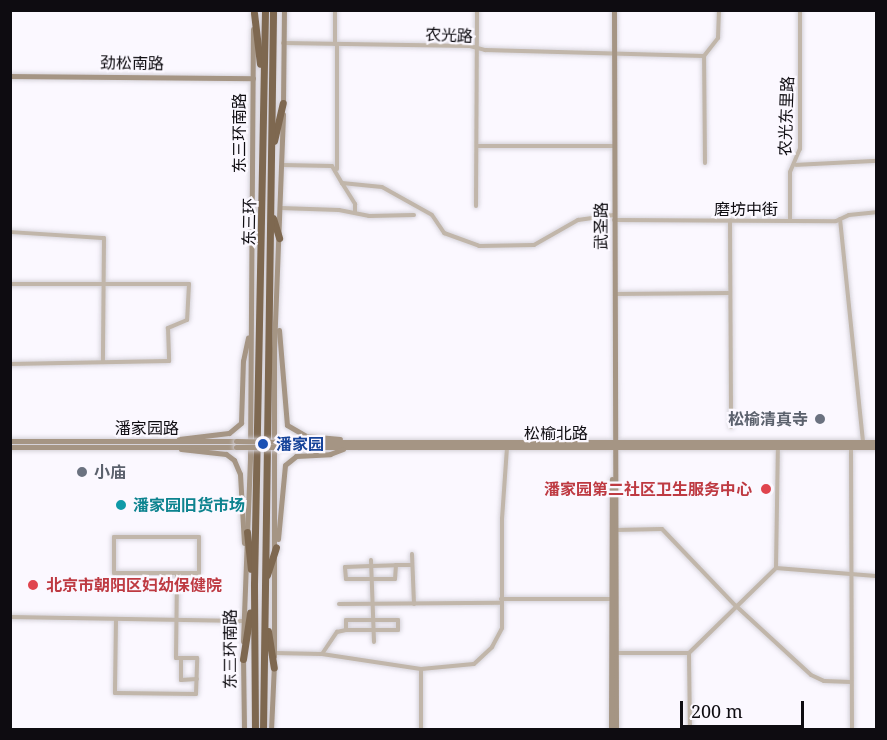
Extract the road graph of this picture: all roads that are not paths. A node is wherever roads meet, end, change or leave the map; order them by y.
1 (265, 10) edge
2 (273, 10) edge
3 (284, 10) edge
4 (335, 10) edge
5 (477, 10) edge
6 (614, 10) edge
7 (719, 10) edge
8 (800, 10) edge
9 (254, 12) edge
10 (283, 43) junction
11 (336, 44) junction
12 (478, 48) junction
13 (614, 52) junction
14 (704, 56) junction
15 (10, 76) edge
16 (253, 78) junction
17 (263, 87) junction
18 (283, 103) junction
19 (478, 146) junction
20 (614, 146) junction
21 (271, 155) junction
22 (876, 161) edge
23 (705, 163) dead end
24 (282, 165) junction
25 (796, 165) junction
26 (337, 170) junction
27 (342, 183) junction
28 (476, 206) dead end
29 (271, 208) junction
30 (280, 208) junction
31 (355, 212) junction
32 (876, 212) edge
33 (414, 215) dead end
34 (614, 217) junction
35 (840, 219) junction
36 (730, 220) junction
37 (789, 221) junction
38 (10, 232) edge
39 (279, 238) junction
40 (10, 284) edge
41 (103, 285) junction
42 (730, 292) junction
43 (615, 294) junction
44 (278, 322) junction
45 (251, 328) junction
46 (103, 362) junction
47 (10, 364) edge
48 (731, 427) dead end
49 (263, 434) junction
50 (10, 441) edge
51 (863, 442) junction
52 (876, 442) edge
53 (171, 444) junction
54 (236, 444) joint
55 (348, 444) junction
56 (614, 445) junction
57 (851, 445) junction
58 (10, 447) edge
59 (507, 447) junction
60 (778, 447) junction
61 (876, 447) edge
62 (263, 454) junction
63 (615, 530) junction
64 (247, 532) junction
65 (276, 547) junction
66 (244, 548) junction
67 (412, 555) dead end
68 (371, 560) dead end
69 (396, 565) junction
70 (412, 565) junction
71 (371, 566) junction
72 (776, 568) junction
73 (177, 573) junction
74 (851, 574) junction
75 (876, 576) edge
76 (371, 579) junction
77 (265, 583) junction
78 (254, 584) junction
79 (254, 599) junction
80 (611, 599) junction
81 (501, 601) junction
82 (339, 604) dead end
83 (371, 604) junction
84 (414, 604) junction
85 (735, 605) junction
86 (265, 610) junction
87 (10, 617) edge
88 (116, 619) junction
89 (177, 620) junction
90 (372, 620) junction
91 (243, 621) junction
92 (346, 630) junction
93 (373, 630) junction
94 (374, 642) dead end
95 (274, 653) junction
96 (616, 653) junction
97 (322, 654) junction
98 (689, 654) junction
99 (181, 658) junction
100 (243, 658) junction
101 (274, 668) junction
102 (421, 669) junction
103 (197, 679) junction
104 (851, 682) junction
105 (244, 729) edge
106 (255, 729) edge
107 (264, 729) edge
108 (271, 729) edge
109 (421, 729) edge
110 (613, 729) edge
111 (690, 729) edge
112 (852, 729) edge

1 - 17 highway, 东三环
2 - 21 highway, 东三环
3 - 10 street
4 - 11 street
5 - 12 street
6 - 13 street, 武圣路
7 - 14 street
8 - 25 street, 农光东里路
9 - 16 street, 东三环南路
9 - 17 highway
10 - 11 street, 农光路
10 - 18 street
11 - 12 street, 农光路
11 - 26 street
12 - 13 street, 农光路
12 - 19 street
13 - 14 street, 农光路
13 - 20 street, 武圣路
14 - 23 street
15 - 16 street, 劲松南路
16 - 45 street, 东三环南路
17 - 49 highway, 东三环
18 - 21 highway
18 - 24 street
19 - 20 street
19 - 28 street
20 - 34 street, 武圣路
21 - 29 highway, 东三环
22 - 25 street
24 - 26 street
24 - 30 street
25 - 37 street, 农光东里路
26 - 27 street
27 - 31 street
27 - 34 street, 磨坊中街
29 - 39 highway
29 - 49 highway, 东三环
30 - 31 street
30 - 39 street
31 - 33 street
32 - 35 street, 磨坊中街
34 - 36 street, 磨坊中街
34 - 43 street, 武圣路
35 - 37 street, 磨坊中街
35 - 51 street
36 - 37 street, 磨坊中街
36 - 42 street
38 - 41 street
39 - 44 street
40 - 41 street
41 - 46 street
41 - 46 street
42 - 43 street
42 - 48 street
43 - 56 street, 武圣路
44 - 55 street
44 - 65 street
45 - 53 street
45 - 64 street, 东三环南路
46 - 47 street
49 - 62 highway
50 - 53 street, 潘家园路
51 - 52 street, 松榆北路
51 - 57 street, 松榆北路
53 - 54 street, 潘家园路
53 - 58 street, 潘家园路
53 - 66 street
54 - 55 street, 松榆北路, bridge
55 - 56 street, 松榆北路
55 - 59 street, 松榆北路
55 - 65 street
56 - 57 street, 松榆北路
56 - 59 street, 松榆北路
56 - 60 street, 松榆北路
56 - 63 street, 武圣路
56 - 80 street, 武圣路
57 - 60 street, 松榆北路
57 - 61 street, 松榆北路
57 - 74 street
59 - 81 street
60 - 72 street
62 - 77 highway
62 - 78 highway
63 - 85 street
63 - 96 street, 武圣路
64 - 66 street, 东三环南路
64 - 78 highway
65 - 77 highway
65 - 95 street
66 - 91 street, 东三环南路
67 - 70 street
68 - 71 street
69 - 70 street
69 - 71 street
69 - 76 street
70 - 84 street
71 - 76 street
71 - 76 street
72 - 74 street
72 - 85 street
73 - 73 street
73 - 89 street
74 - 75 street
74 - 104 street
76 - 83 street
77 - 86 highway
78 - 79 highway
79 - 100 highway
79 - 106 highway
80 - 81 street
80 - 110 street, 武圣路
81 - 84 street
81 - 102 street
82 - 83 street
83 - 84 street
83 - 90 street
85 - 98 street
85 - 104 street
86 - 101 highway
86 - 107 highway
87 - 88 street
88 - 89 street
88 - 103 street
89 - 91 street
89 - 99 street
90 - 92 street
90 - 93 street
90 - 93 street
91 - 100 street, 东三环南路
92 - 93 street
92 - 97 street
93 - 94 street
95 - 97 street
95 - 101 street
96 - 98 street
96 - 110 street, 武圣路
97 - 102 street
98 - 111 street
99 - 103 street
99 - 103 street
100 - 105 street, 东三环南路
101 - 108 street
102 - 109 street
104 - 112 street

